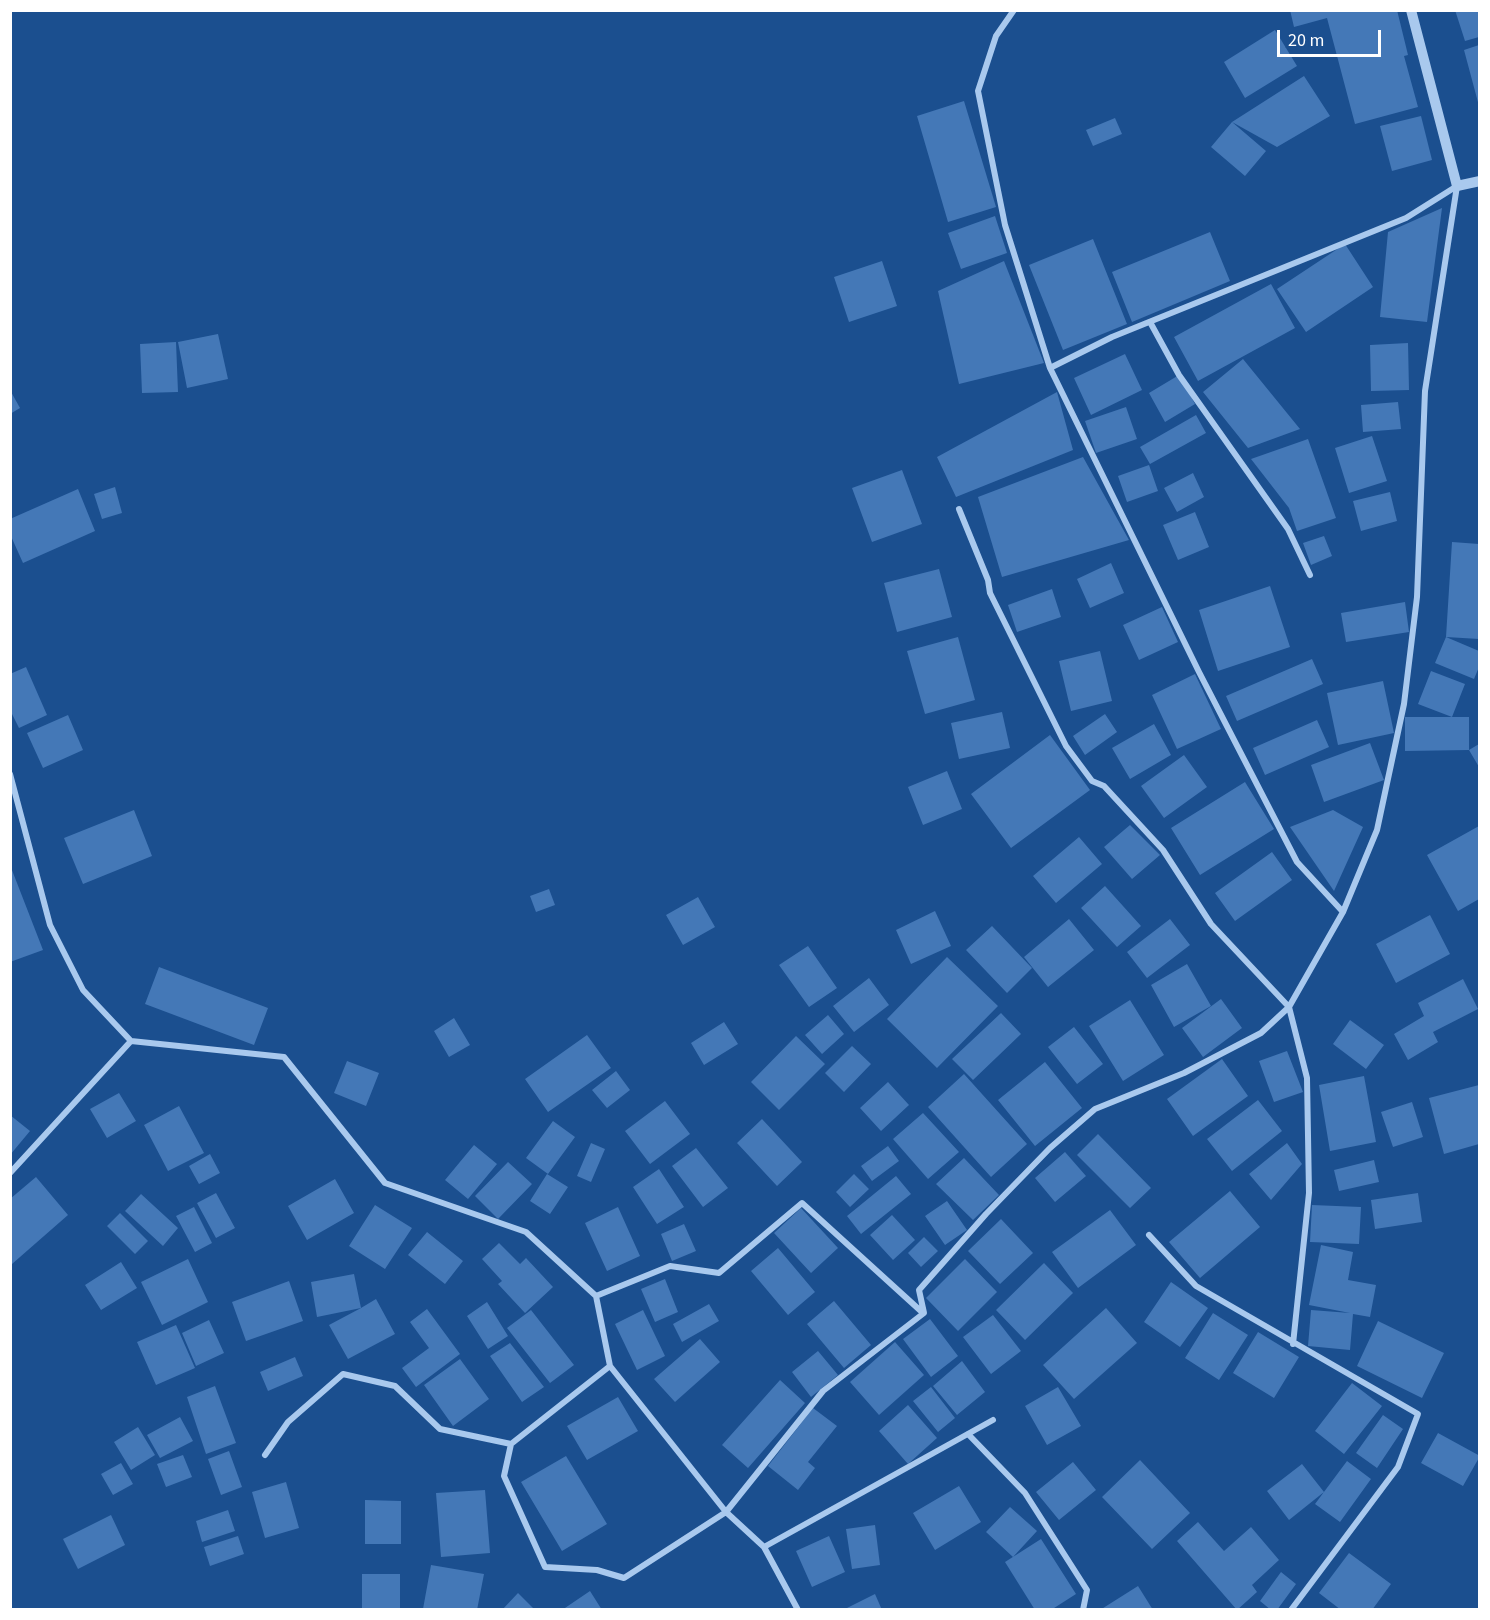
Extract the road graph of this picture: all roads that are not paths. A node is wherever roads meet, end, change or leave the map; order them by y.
1 (1014, 10) edge
2 (1411, 10) edge
3 (1479, 181) edge
4 (1457, 186) junction
5 (1150, 322) junction
6 (1050, 368) junction
7 (959, 509) dead end
8 (1310, 575) dead end
9 (10, 774) edge
10 (1343, 912) junction
11 (1289, 1007) junction
12 (131, 1041) junction
13 (10, 1173) edge
14 (1149, 1235) dead end
15 (596, 1296) junction
16 (924, 1313) junction
17 (1293, 1344) junction
18 (609, 1366) junction
19 (993, 1420) dead end
20 (968, 1434) junction
21 (511, 1444) junction
22 (265, 1455) dead end
23 (726, 1512) junction
24 (764, 1547) junction
25 (798, 1610) edge
26 (1083, 1610) edge
27 (1291, 1610) edge

1 - 6 street
2 - 4 street
3 - 4 street
4 - 5 street
4 - 10 street
5 - 6 street
5 - 8 street
6 - 10 street
7 - 11 street
9 - 12 street
10 - 11 street
11 - 16 street
11 - 17 street
12 - 13 street
12 - 15 street
14 - 17 street
15 - 16 street
15 - 18 street
16 - 23 street
17 - 27 street
18 - 21 street
18 - 23 street
19 - 20 street
20 - 24 street
20 - 26 street
21 - 22 street
21 - 23 street
23 - 24 street
24 - 25 street

